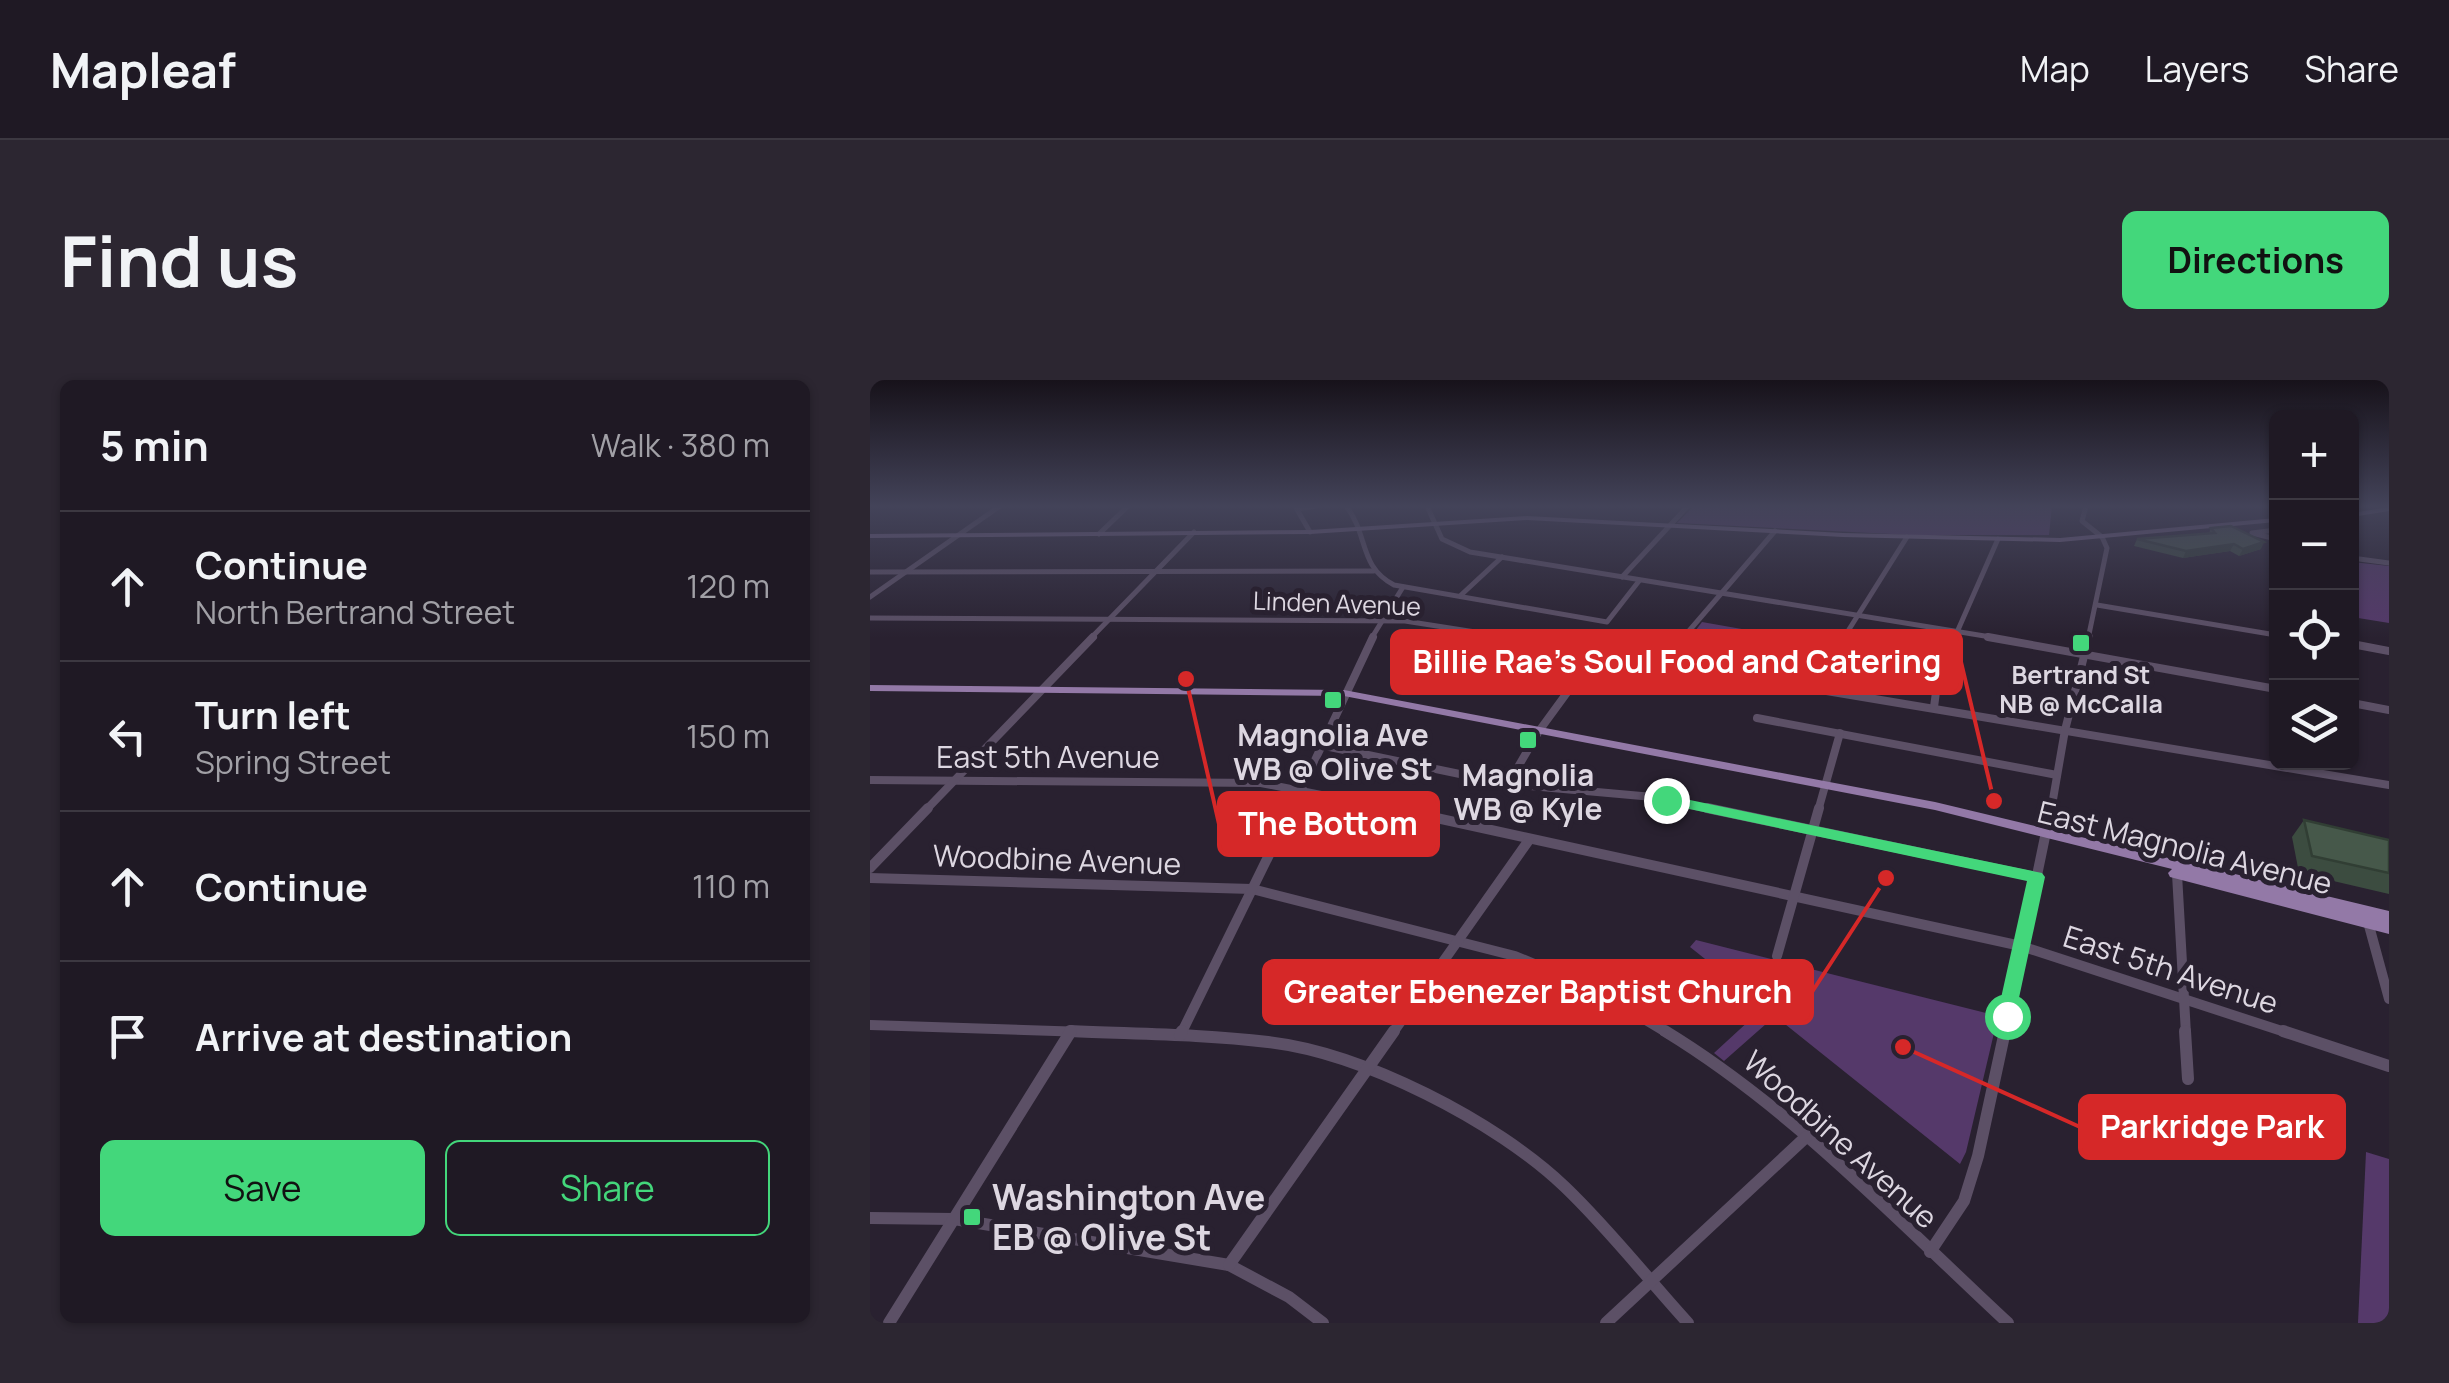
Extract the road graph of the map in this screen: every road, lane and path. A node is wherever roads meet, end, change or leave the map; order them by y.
1 (939, 550) edge
2 (1176, 550) edge
3 (1363, 550) edge
4 (1463, 550) edge
5 (1646, 550) edge
6 (1758, 550) edge
7 (1899, 550) edge
8 (1993, 550) edge
9 (2107, 550) edge
10 (1502, 558) junction
11 (2359, 559) edge
12 (2389, 563) edge
13 (1374, 571) junction
14 (870, 572) edge
15 (905, 572) junction
16 (1155, 572) junction
17 (1622, 577) junction
18 (1639, 581) junction
19 (1403, 587) junction
20 (1718, 594) junction
21 (1460, 596) junction
22 (870, 597) edge
23 (2097, 605) junction
24 (1858, 616) junction
25 (870, 618) edge
26 (1110, 619) junction
27 (1384, 620) junction
28 (1956, 632) junction
29 (2269, 635) edge
30 (2359, 645) edge
31 (2389, 651) edge
32 (1596, 653) junction
33 (2086, 654) junction
34 (1663, 662) junction
35 (870, 688) edge
36 (1822, 688) junction
37 (2269, 689) edge
38 (1044, 690) junction
39 (1344, 693) junction
40 (2359, 704) edge
41 (1934, 707) junction
42 (2389, 710) edge
43 (1756, 718) dead end
44 (2065, 730) junction
45 (1539, 732) junction
46 (1840, 733) junction
47 (1320, 746) junction
48 (2057, 775) junction
49 (870, 780) edge
50 (956, 780) junction
51 (1508, 784) junction
52 (2389, 786) edge
53 (1824, 787) junction
54 (1299, 789) junction
55 (1812, 830) junction
56 (2046, 835) junction
57 (1529, 840) junction
58 (870, 868) edge
59 (2177, 874) junction
60 (2036, 877) junction
61 (870, 878) edge
62 (1252, 889) junction
63 (1796, 894) junction
64 (2389, 917) edge
65 (2368, 922) junction
66 (2389, 928) edge
67 (1460, 939) junction
68 (2021, 946) junction
69 (1777, 956) dead end
70 (2389, 1000) edge
71 (2183, 1001) junction
72 (870, 1025) edge
73 (1071, 1031) junction
74 (1180, 1035) junction
75 (2389, 1066) edge
76 (1368, 1068) junction
77 (2188, 1080) dead end
78 (1806, 1137) junction
79 (870, 1218) edge
80 (954, 1219) junction
81 (1930, 1252) junction
82 (1229, 1266) junction
83 (1652, 1280) junction
84 (890, 1323) edge
85 (1323, 1323) edge
86 (1606, 1323) edge
87 (1688, 1323) edge
88 (2008, 1323) edge

1 - 15 street
2 - 16 street
3 - 13 street
4 - 10 street
5 - 17 street
6 - 20 street
7 - 24 street
8 - 28 street
9 - 23 street
10 - 17 street
10 - 21 street
11 - 12 street
13 - 16 street
13 - 19 street
14 - 15 street
15 - 16 street
15 - 22 street
16 - 26 street
17 - 18 street
18 - 20 street
18 - 21 street
19 - 21 street
19 - 27 street
20 - 24 street
20 - 34 street
23 - 29 street
23 - 33 street
24 - 28 street
24 - 36 street
25 - 26 street, Linden Avenue
26 - 27 street, Linden Avenue
26 - 38 street
27 - 32 street, Linden Avenue
27 - 39 street
28 - 33 street
28 - 41 street
30 - 31 street
32 - 34 street, Linden Avenue
32 - 45 street
33 - 37 street
33 - 44 street
34 - 36 street, Linden Avenue
35 - 38 main road, East Magnolia Avenue
36 - 41 street, Linden Avenue
38 - 39 main road, East Magnolia Avenue
38 - 50 street
39 - 45 main road, East Magnolia Avenue
39 - 47 street
40 - 42 street
41 - 44 street, Linden Avenue
43 - 46 street
44 - 48 street
44 - 52 street, Linden Avenue
45 - 51 street
45 - 53 main road, East Magnolia Avenue
46 - 48 street
46 - 53 street
47 - 51 street
47 - 54 street
48 - 56 street
49 - 50 street, East 5th Avenue
50 - 54 street, East 5th Avenue
50 - 58 street
51 - 55 street
53 - 55 street
53 - 56 main road, East Magnolia Avenue
54 - 57 street, East 5th Avenue
54 - 62 street
55 - 60 street
55 - 63 street
56 - 59 main road, East Magnolia Avenue
56 - 60 street
56 - 64 main road, East Magnolia Avenue
57 - 63 street, East 5th Avenue
57 - 67 street
59 - 65 main road, East Magnolia Avenue
59 - 71 street
60 - 68 street
61 - 62 street, Woodbine Avenue
62 - 67 street, Woodbine Avenue
62 - 74 street
63 - 68 street, East 5th Avenue
63 - 69 street
65 - 66 main road, East Magnolia Avenue
65 - 70 street
67 - 76 street
67 - 78 street, Woodbine Avenue
68 - 71 street, East 5th Avenue
68 - 81 street
71 - 75 street, East 5th Avenue
71 - 77 street
72 - 73 street
73 - 74 street
73 - 80 street
74 - 76 street
76 - 82 street
76 - 83 street
78 - 81 street, Woodbine Avenue
78 - 83 street
79 - 80 street
80 - 82 street
80 - 84 street
81 - 88 street, Woodbine Avenue
82 - 85 street
83 - 86 street
83 - 87 street

